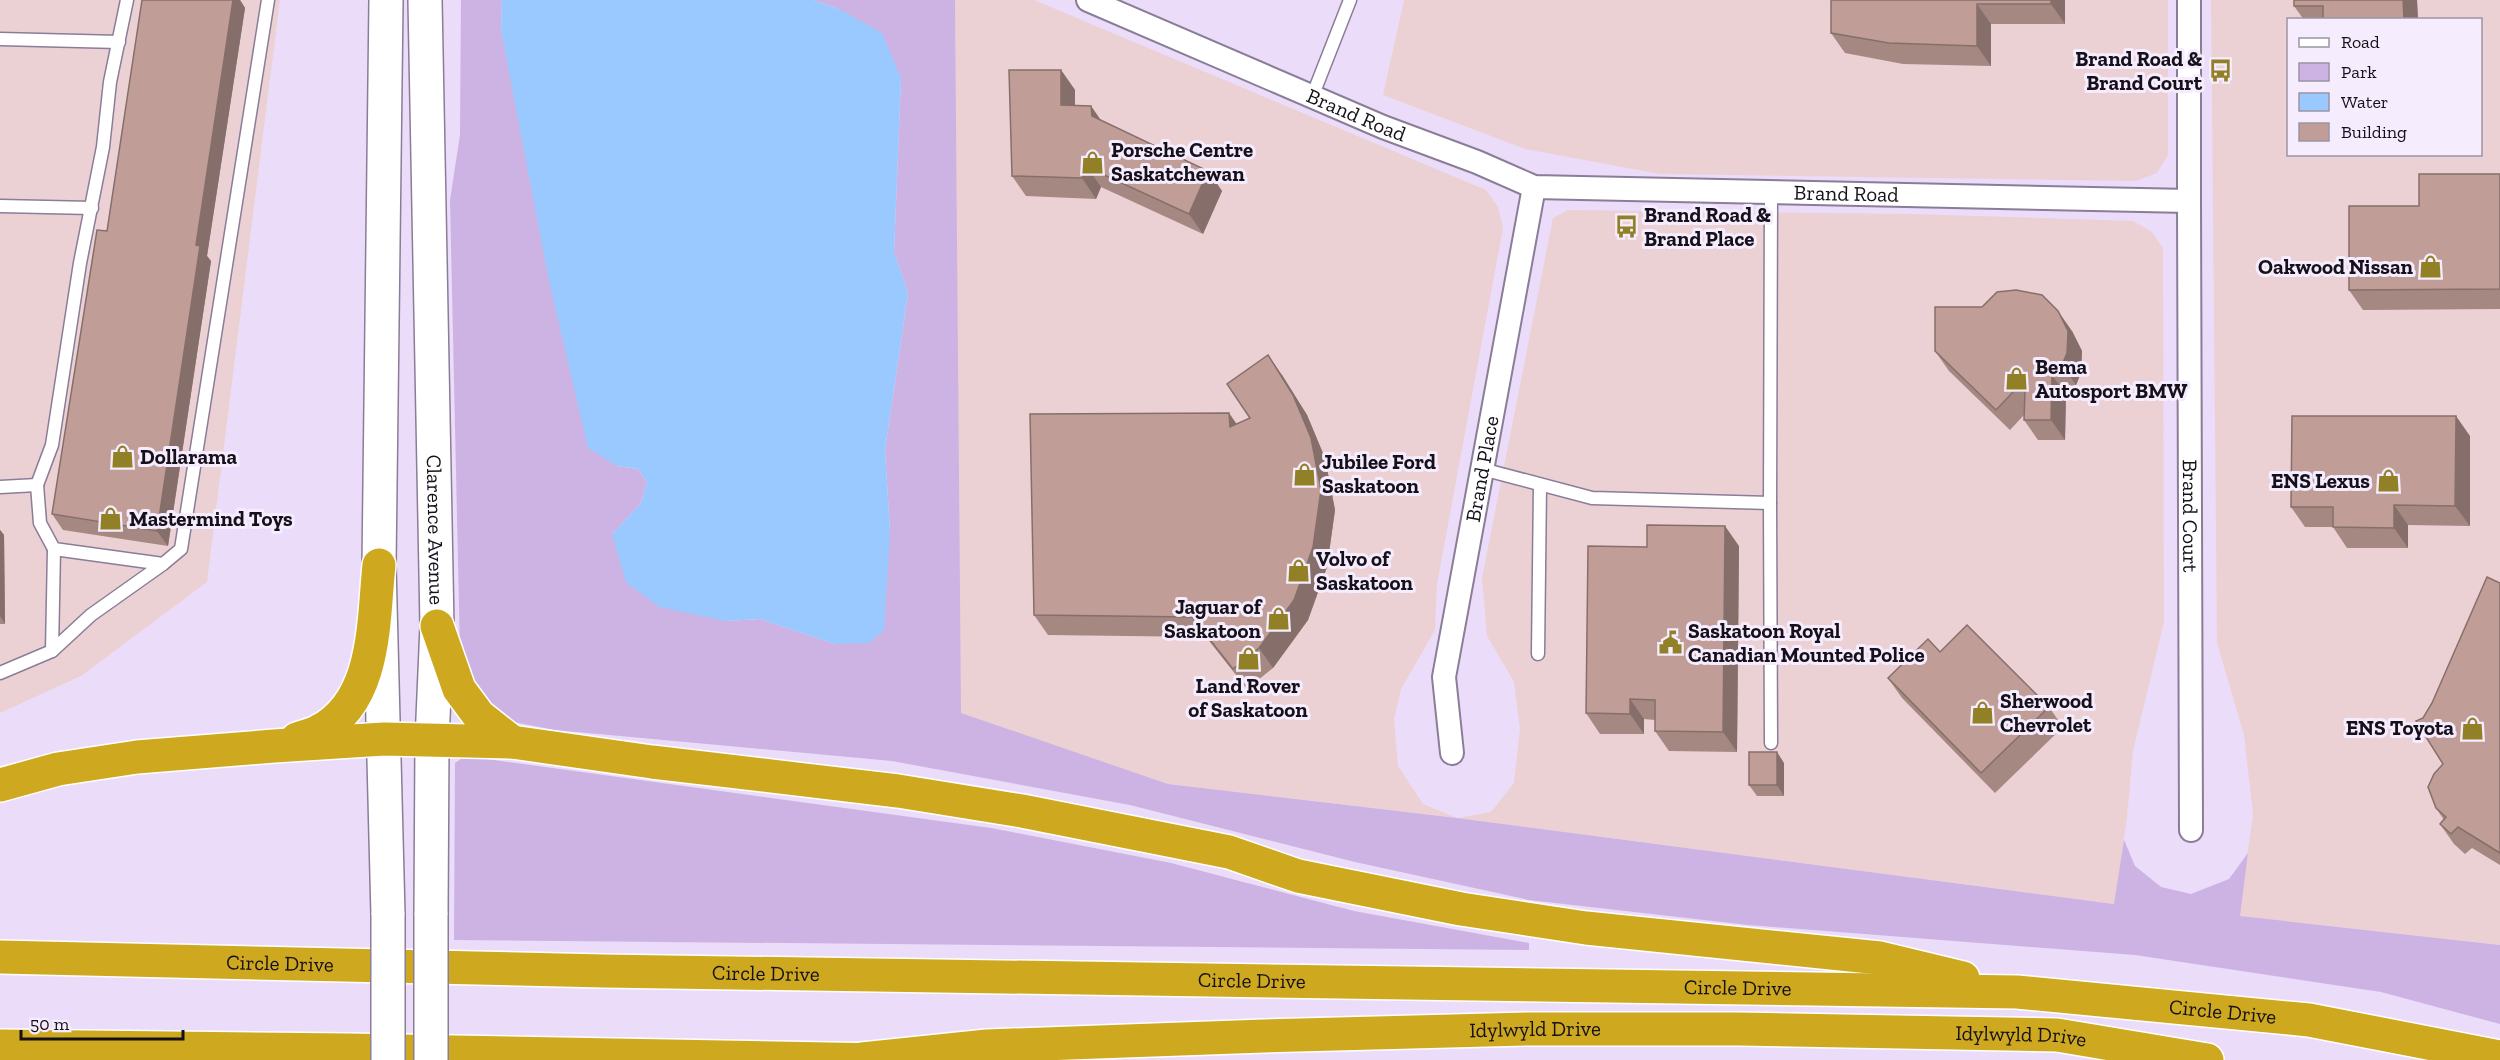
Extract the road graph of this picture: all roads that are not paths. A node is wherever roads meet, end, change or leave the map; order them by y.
1 (127, 0) edge
2 (268, 0) edge
3 (371, 0) edge
4 (386, 0) edge
5 (425, 0) edge
6 (1088, 0) edge
7 (1350, 0) edge
8 (2189, 0) edge
9 (0, 39) edge
10 (386, 41) junction
11 (119, 42) junction
12 (1312, 97) junction
13 (1534, 187) junction
14 (1771, 192) junction
15 (2189, 201) junction
16 (0, 206) edge
17 (92, 208) junction
18 (1482, 469) junction
19 (1540, 484) junction
20 (37, 485) junction
21 (0, 488) edge
22 (1770, 503) junction
23 (54, 549) junction
24 (164, 564) junction
25 (379, 565) junction
26 (437, 626) junction
27 (52, 651) junction
28 (1538, 654) dead end
29 (0, 673) edge
30 (384, 739) junction
31 (432, 741) junction
32 (512, 742) junction
33 (1771, 743) dead end
34 (274, 746) junction
35 (1452, 753) dead end
36 (0, 785) edge
37 (2191, 830) dead end
38 (0, 957) edge
39 (2017, 992) junction
40 (0, 1046) edge
41 (2500, 1057) edge
42 (874, 1059) edge
43 (388, 1060) edge
44 (431, 1060) edge
45 (2207, 1060) edge

1 - 11 lane
2 - 24 lane
3 - 10 main road
4 - 10 main road
5 - 26 main road, Clarence Avenue
6 - 12 street, Brand Road
7 - 12 lane
8 - 15 street
9 - 11 lane
10 - 25 main road
11 - 17 lane
12 - 13 street, Brand Road
13 - 14 street, Brand Road
13 - 18 street, Brand Place
14 - 15 street, Brand Road
14 - 22 lane
15 - 37 street, Brand Court
16 - 17 lane
17 - 20 lane
18 - 19 lane
18 - 35 street, Brand Place
19 - 22 lane
19 - 28 lane
20 - 21 lane
20 - 23 lane
22 - 33 lane
23 - 24 lane
23 - 27 lane
24 - 27 lane
25 - 30 main road
25 - 34 highway
26 - 31 main road, Clarence Avenue
26 - 32 highway
27 - 29 lane
30 - 31 highway
30 - 34 highway
30 - 43 main road, bridge
31 - 32 highway
31 - 44 main road, Clarence Avenue, bridge
32 - 39 highway
34 - 36 highway
38 - 39 highway, Circle Drive
39 - 41 highway, Circle Drive
40 - 42 highway
42 - 45 highway, Idylwyld Drive

